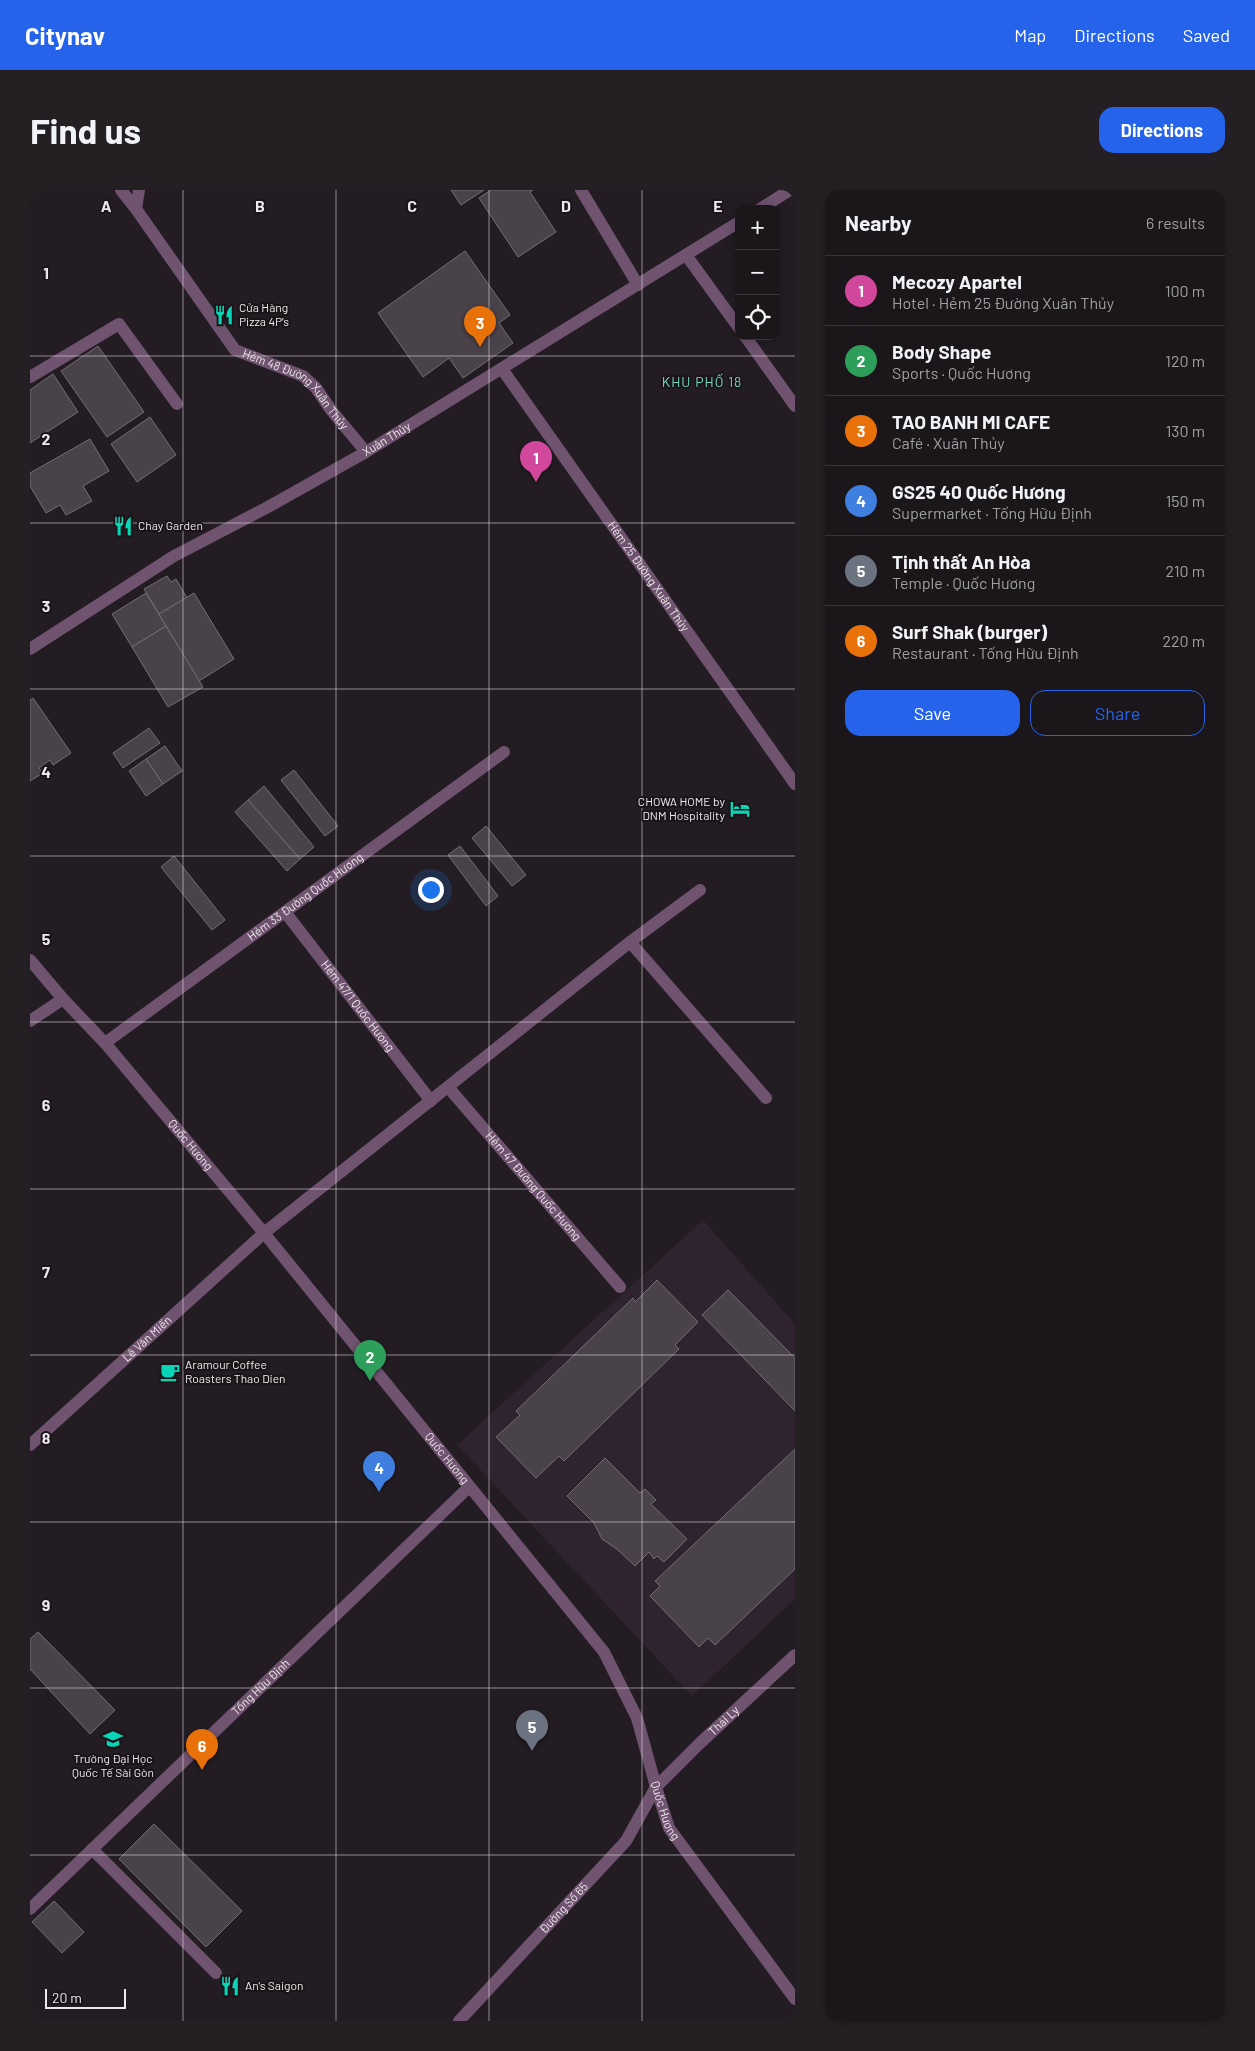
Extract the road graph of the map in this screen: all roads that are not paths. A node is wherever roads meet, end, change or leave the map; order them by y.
1 (121, 190) edge
2 (139, 190) edge
3 (581, 190) edge
4 (790, 190) edge
5 (766, 205) edge
6 (136, 209) junction
7 (735, 224) edge
8 (686, 255) junction
9 (638, 285) junction
10 (735, 322) edge
11 (748, 340) edge
12 (502, 369) junction
13 (30, 377) edge
14 (177, 404) dead end
15 (795, 406) edge
16 (366, 452) junction
17 (30, 649) edge
18 (504, 752) dead end
19 (795, 784) edge
20 (700, 890) dead end
21 (285, 912) junction
22 (630, 942) junction
23 (30, 960) edge
24 (64, 999) junction
25 (30, 1021) edge
26 (105, 1043) junction
27 (448, 1087) junction
28 (766, 1098) dead end
29 (431, 1101) junction
30 (264, 1233) junction
31 (620, 1287) dead end
32 (30, 1445) edge
33 (469, 1487) junction
34 (795, 1655) edge
35 (656, 1787) junction
36 (92, 1849) junction
37 (30, 1909) edge
38 (216, 1973) dead end
39 (795, 1999) edge
40 (459, 2021) edge

1 - 6 street, Hẻm 48 Đường Xuân Thủy
2 - 6 street
3 - 9 street
4 - 5 street
6 - 16 street, Hẻm 48 Đường Xuân Thủy
7 - 8 street, Xuân Thủy
8 - 9 street, Xuân Thủy
8 - 10 street
9 - 12 street, Xuân Thủy
11 - 15 street
12 - 16 street, Xuân Thủy
12 - 19 street, Hẻm 25 Đường Xuân Thủy
13 - 14 street
16 - 17 street, Xuân Thủy
18 - 21 street, Hẻm 33 Đường Quốc Hương
20 - 22 street
21 - 26 street, Hẻm 33 Đường Quốc Hương
21 - 29 street, Hẻm 47/1 Quốc Hương
22 - 27 street
22 - 28 street
23 - 24 street, Quốc Hương
24 - 25 street
24 - 26 street, Quốc Hương
26 - 30 street, Quốc Hương
27 - 29 street
27 - 31 street, Hẻm 47 Đường Quốc Hương
29 - 30 street
30 - 32 street, Lê Văn Miến
30 - 33 street, Quốc Hương
33 - 35 street, Quốc Hương
33 - 36 street, Tống Hữu Định
34 - 35 street, Thái Ly
35 - 39 street, Quốc Hương
35 - 40 street, Đường Số 65
36 - 37 street, Tống Hữu Định
36 - 38 street

